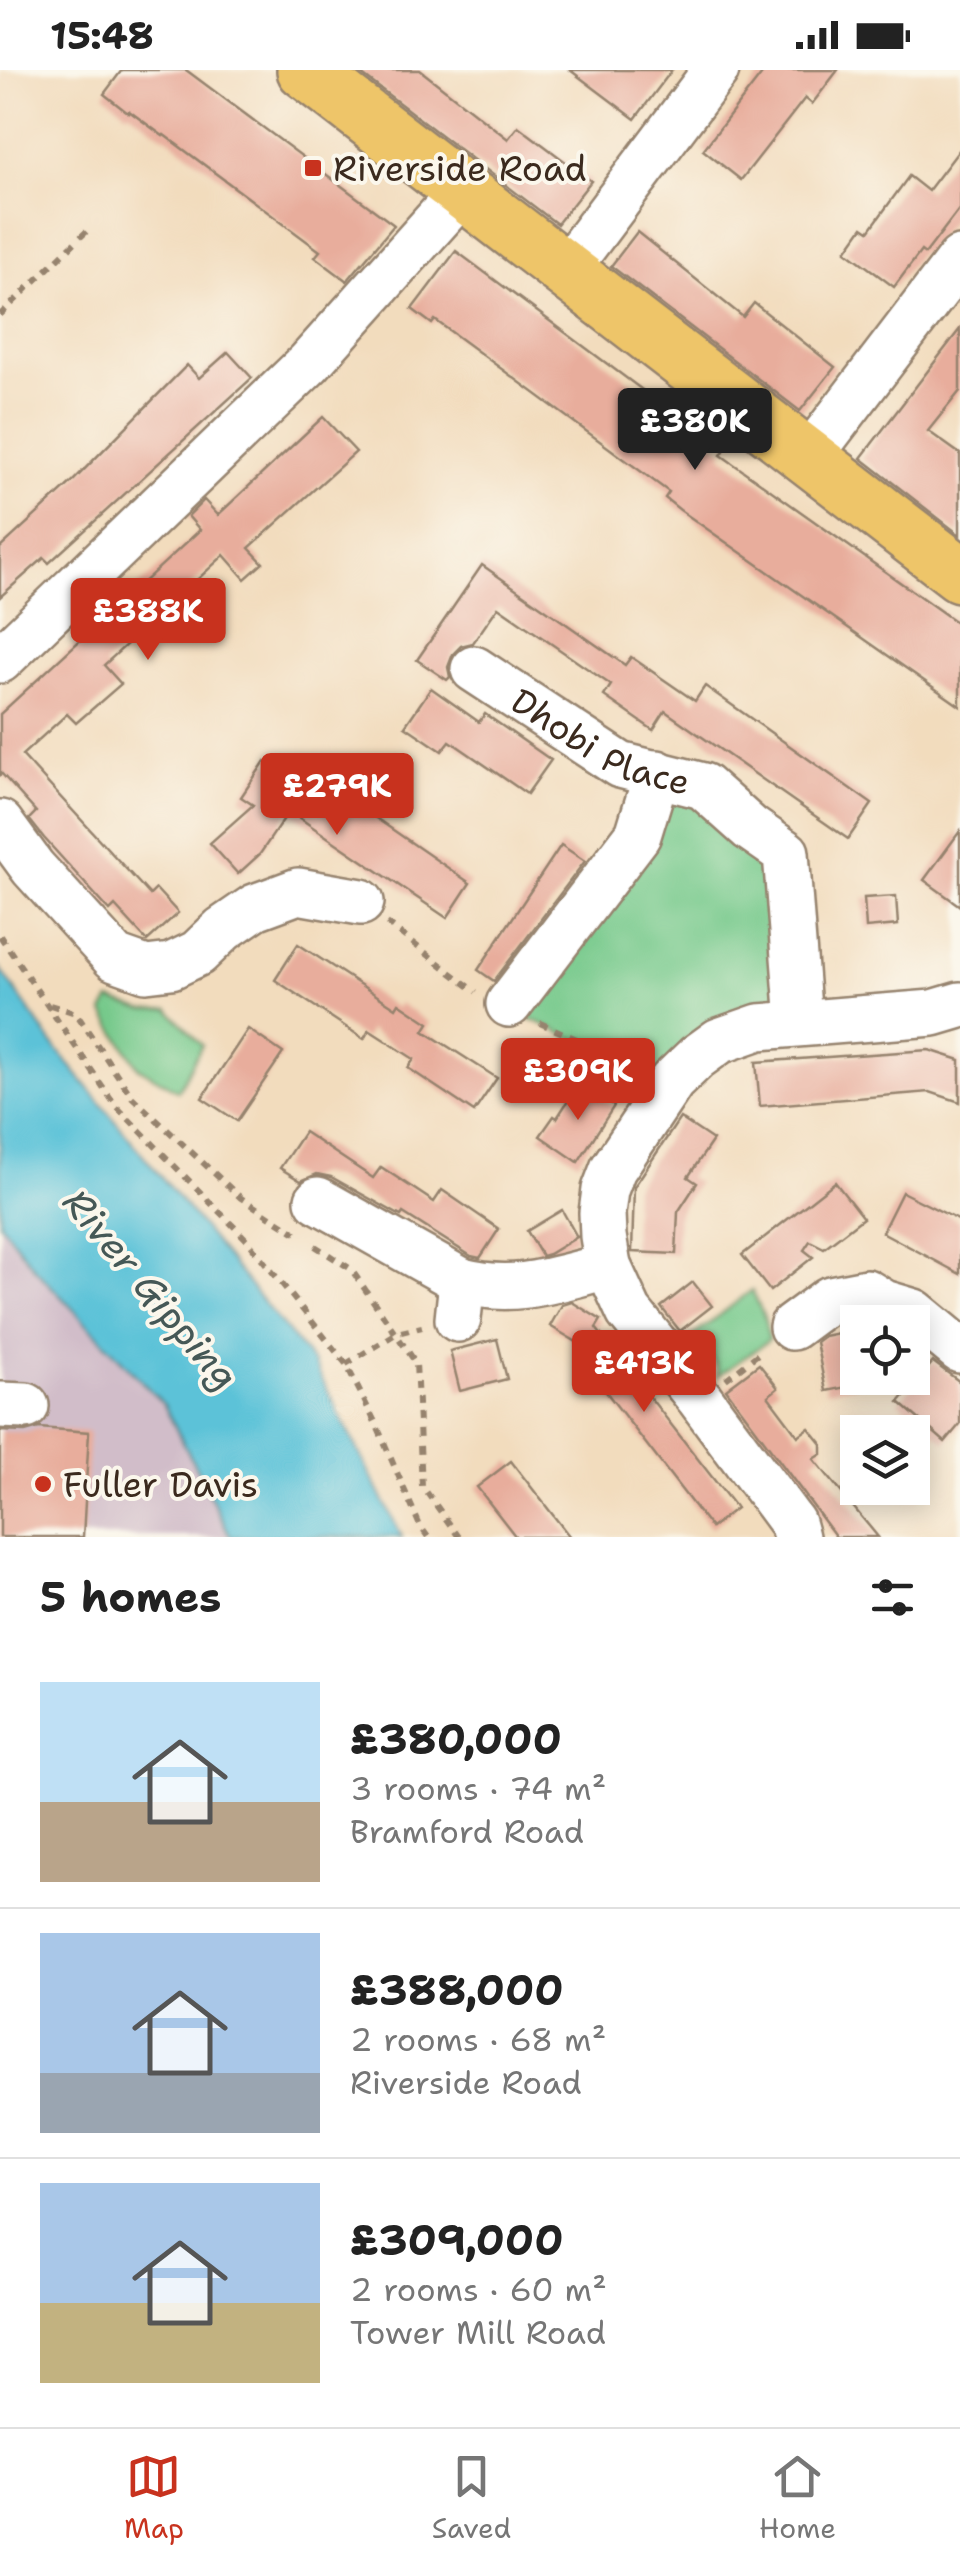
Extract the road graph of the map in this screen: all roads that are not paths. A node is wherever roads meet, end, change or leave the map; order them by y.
1 (716, 70) edge
2 (317, 73) edge
3 (462, 192) junction
4 (960, 260) edge
5 (565, 272) junction
6 (809, 458) junction
7 (960, 574) edge
8 (0, 660) edge
9 (474, 669) dead end
10 (657, 773) junction
11 (0, 823) edge
12 (361, 902) dead end
13 (509, 1004) dead end
14 (960, 1004) edge
15 (799, 1022) junction
16 (318, 1200) dead end
17 (608, 1266) junction
18 (792, 1327) road end
19 (960, 1350) edge
20 (796, 1537) edge

1 - 5 street
2 - 3 main road
3 - 5 main road
3 - 8 street
4 - 6 street
5 - 6 main road
6 - 7 main road
9 - 10 street, Dhobi Place
10 - 13 street
10 - 15 street, Dhobi Place
11 - 12 street
14 - 15 street
15 - 17 street
16 - 17 street
17 - 20 street
18 - 19 street

